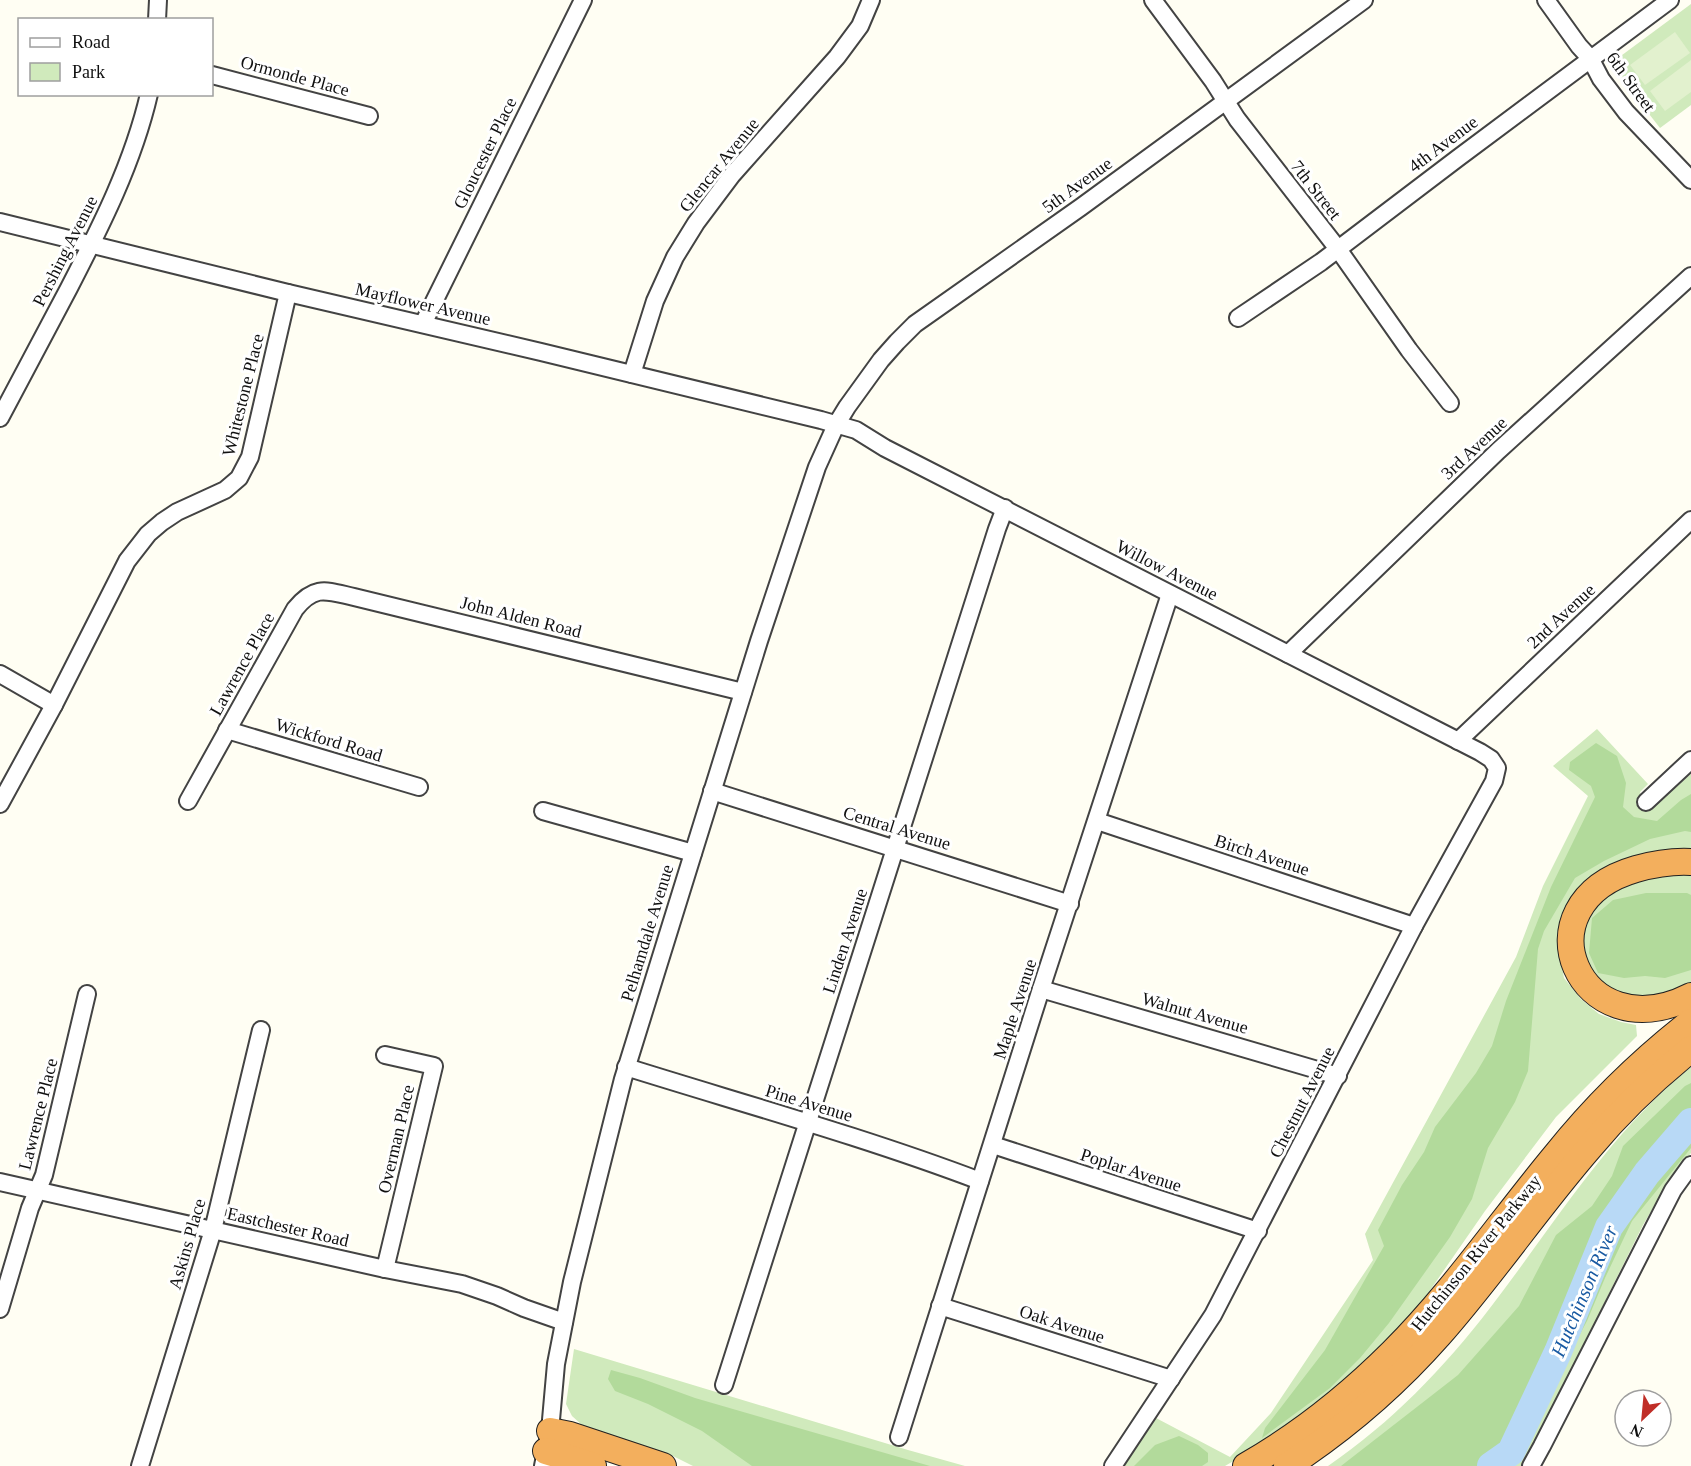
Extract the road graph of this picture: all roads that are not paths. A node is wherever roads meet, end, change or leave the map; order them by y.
1 (158, 0) edge
2 (583, 0) edge
3 (871, 0) edge
4 (1153, 0) edge
5 (1364, 0) edge
6 (1546, 0) edge
7 (1670, 0) edge
8 (157, 18) edge
9 (1590, 58) junction
10 (213, 75) edge
11 (149, 96) edge
12 (1226, 101) junction
13 (369, 116) dead end
14 (1691, 180) edge
15 (0, 222) edge
16 (92, 245) junction
17 (1338, 249) junction
18 (1691, 276) edge
19 (288, 293) junction
20 (1238, 318) dead end
21 (423, 324) junction
22 (632, 374) junction
23 (1450, 403) dead end
24 (0, 418) edge
25 (837, 424) junction
26 (1005, 508) junction
27 (1691, 520) edge
28 (1170, 594) junction
29 (295, 609) joint
30 (1288, 654) junction
31 (0, 674) edge
32 (743, 692) junction
33 (54, 705) junction
34 (227, 730) junction
35 (1458, 741) junction
36 (1480, 752) joint
37 (1691, 760) edge
38 (419, 787) dead end
39 (712, 791) junction
40 (188, 801) dead end
41 (1646, 802) dead end
42 (0, 804) edge
43 (543, 811) dead end
44 (1097, 821) junction
45 (895, 848) junction
46 (693, 853) junction
47 (1691, 862) edge
48 (1070, 904) junction
49 (1414, 926) junction
50 (1041, 989) junction
51 (87, 994) dead end
52 (1691, 996) edge
53 (1691, 1022) edge
54 (261, 1030) dead end
55 (1691, 1049) edge
56 (385, 1055) dead end
57 (626, 1067) junction
58 (1338, 1076) junction
59 (808, 1122) junction
60 (993, 1145) junction
61 (1691, 1165) edge
62 (980, 1181) junction
63 (0, 1182) edge
64 (37, 1191) junction
65 (213, 1230) junction
66 (1258, 1231) junction
67 (385, 1269) junction
68 (940, 1306) junction
69 (0, 1309) edge
70 (564, 1322) junction
71 (1171, 1379) junction
72 (724, 1386) dead end
73 (899, 1437) dead end
74 (1320, 1444) junction
75 (546, 1450) edge
76 (140, 1466) edge
77 (593, 1466) edge
78 (663, 1466) edge
79 (1113, 1466) edge
80 (1246, 1466) edge
81 (1287, 1466) edge
82 (1295, 1466) edge
83 (1531, 1466) edge

1 - 8 street
2 - 21 street, Gloucester Place
3 - 22 street, Glencar Avenue
4 - 12 street, 7th Street
5 - 12 street, 5th Avenue
6 - 9 street, 6th Street
7 - 9 street, 4th Avenue
9 - 14 street, 6th Street
9 - 17 street, 4th Avenue
10 - 13 street, Ormonde Place
11 - 16 street, Pershing Avenue
12 - 17 street, 7th Street
12 - 25 street, 5th Avenue
15 - 16 street, Mayflower Avenue
16 - 19 street, Mayflower Avenue
16 - 24 street, Pershing Avenue
17 - 20 street, 4th Avenue
17 - 23 street, 7th Street
18 - 30 street, 3rd Avenue
19 - 21 street, Mayflower Avenue
19 - 33 street, Whitestone Place
21 - 22 street, Mayflower Avenue
22 - 25 street, Mayflower Avenue
25 - 26 street, Willow Avenue
25 - 32 street, Pelhamdale Avenue
26 - 28 street, Willow Avenue
26 - 45 street, Linden Avenue
27 - 35 street, 2nd Avenue
28 - 30 street, Willow Avenue
28 - 44 street, Maple Avenue
29 - 32 street, John Alden Road
29 - 34 street, Lawrence Place
30 - 35 street, Willow Avenue
31 - 33 street
32 - 39 street, Pelhamdale Avenue
33 - 42 street, Whitestone Place
34 - 38 street, Wickford Road
34 - 40 street, Lawrence Place
35 - 36 street, Willow Avenue
36 - 49 street, Chestnut Avenue
37 - 41 street
39 - 45 street, Central Avenue
39 - 46 street, Pelhamdale Avenue
43 - 46 street
44 - 48 street, Maple Avenue
44 - 49 street, Birch Avenue
45 - 48 street, Central Avenue
45 - 59 street, Linden Avenue
46 - 57 street, Pelhamdale Avenue
47 - 52 highway
48 - 50 street, Maple Avenue
49 - 58 street, Chestnut Avenue
50 - 58 street, Walnut Avenue
50 - 60 street, Maple Avenue
51 - 64 street, Lawrence Place
53 - 80 highway, Hutchinson River Parkway
54 - 65 street, Askins Place
55 - 74 highway, Hutchinson River Parkway
56 - 67 street, Overman Place
57 - 59 street, Pine Avenue
57 - 70 street, Pelhamdale Avenue
58 - 66 street, Chestnut Avenue
59 - 62 street, Pine Avenue
59 - 72 street, Linden Avenue
60 - 62 street, Maple Avenue
60 - 66 street, Poplar Avenue
61 - 83 street
62 - 68 street, Maple Avenue
63 - 64 street, Eastchester Road
64 - 65 street, Eastchester Road
64 - 69 street, Lawrence Place
65 - 67 street, Eastchester Road
65 - 76 street, Askins Place
66 - 71 street, Chestnut Avenue
67 - 70 street, Eastchester Road
68 - 71 street, Oak Avenue
68 - 73 street, Maple Avenue
70 - 75 street, Pelhamdale Avenue
71 - 79 street, Chestnut Avenue
74 - 81 highway, Hutchinson River Parkway
74 - 82 highway
75 - 77 highway
75 - 78 highway

